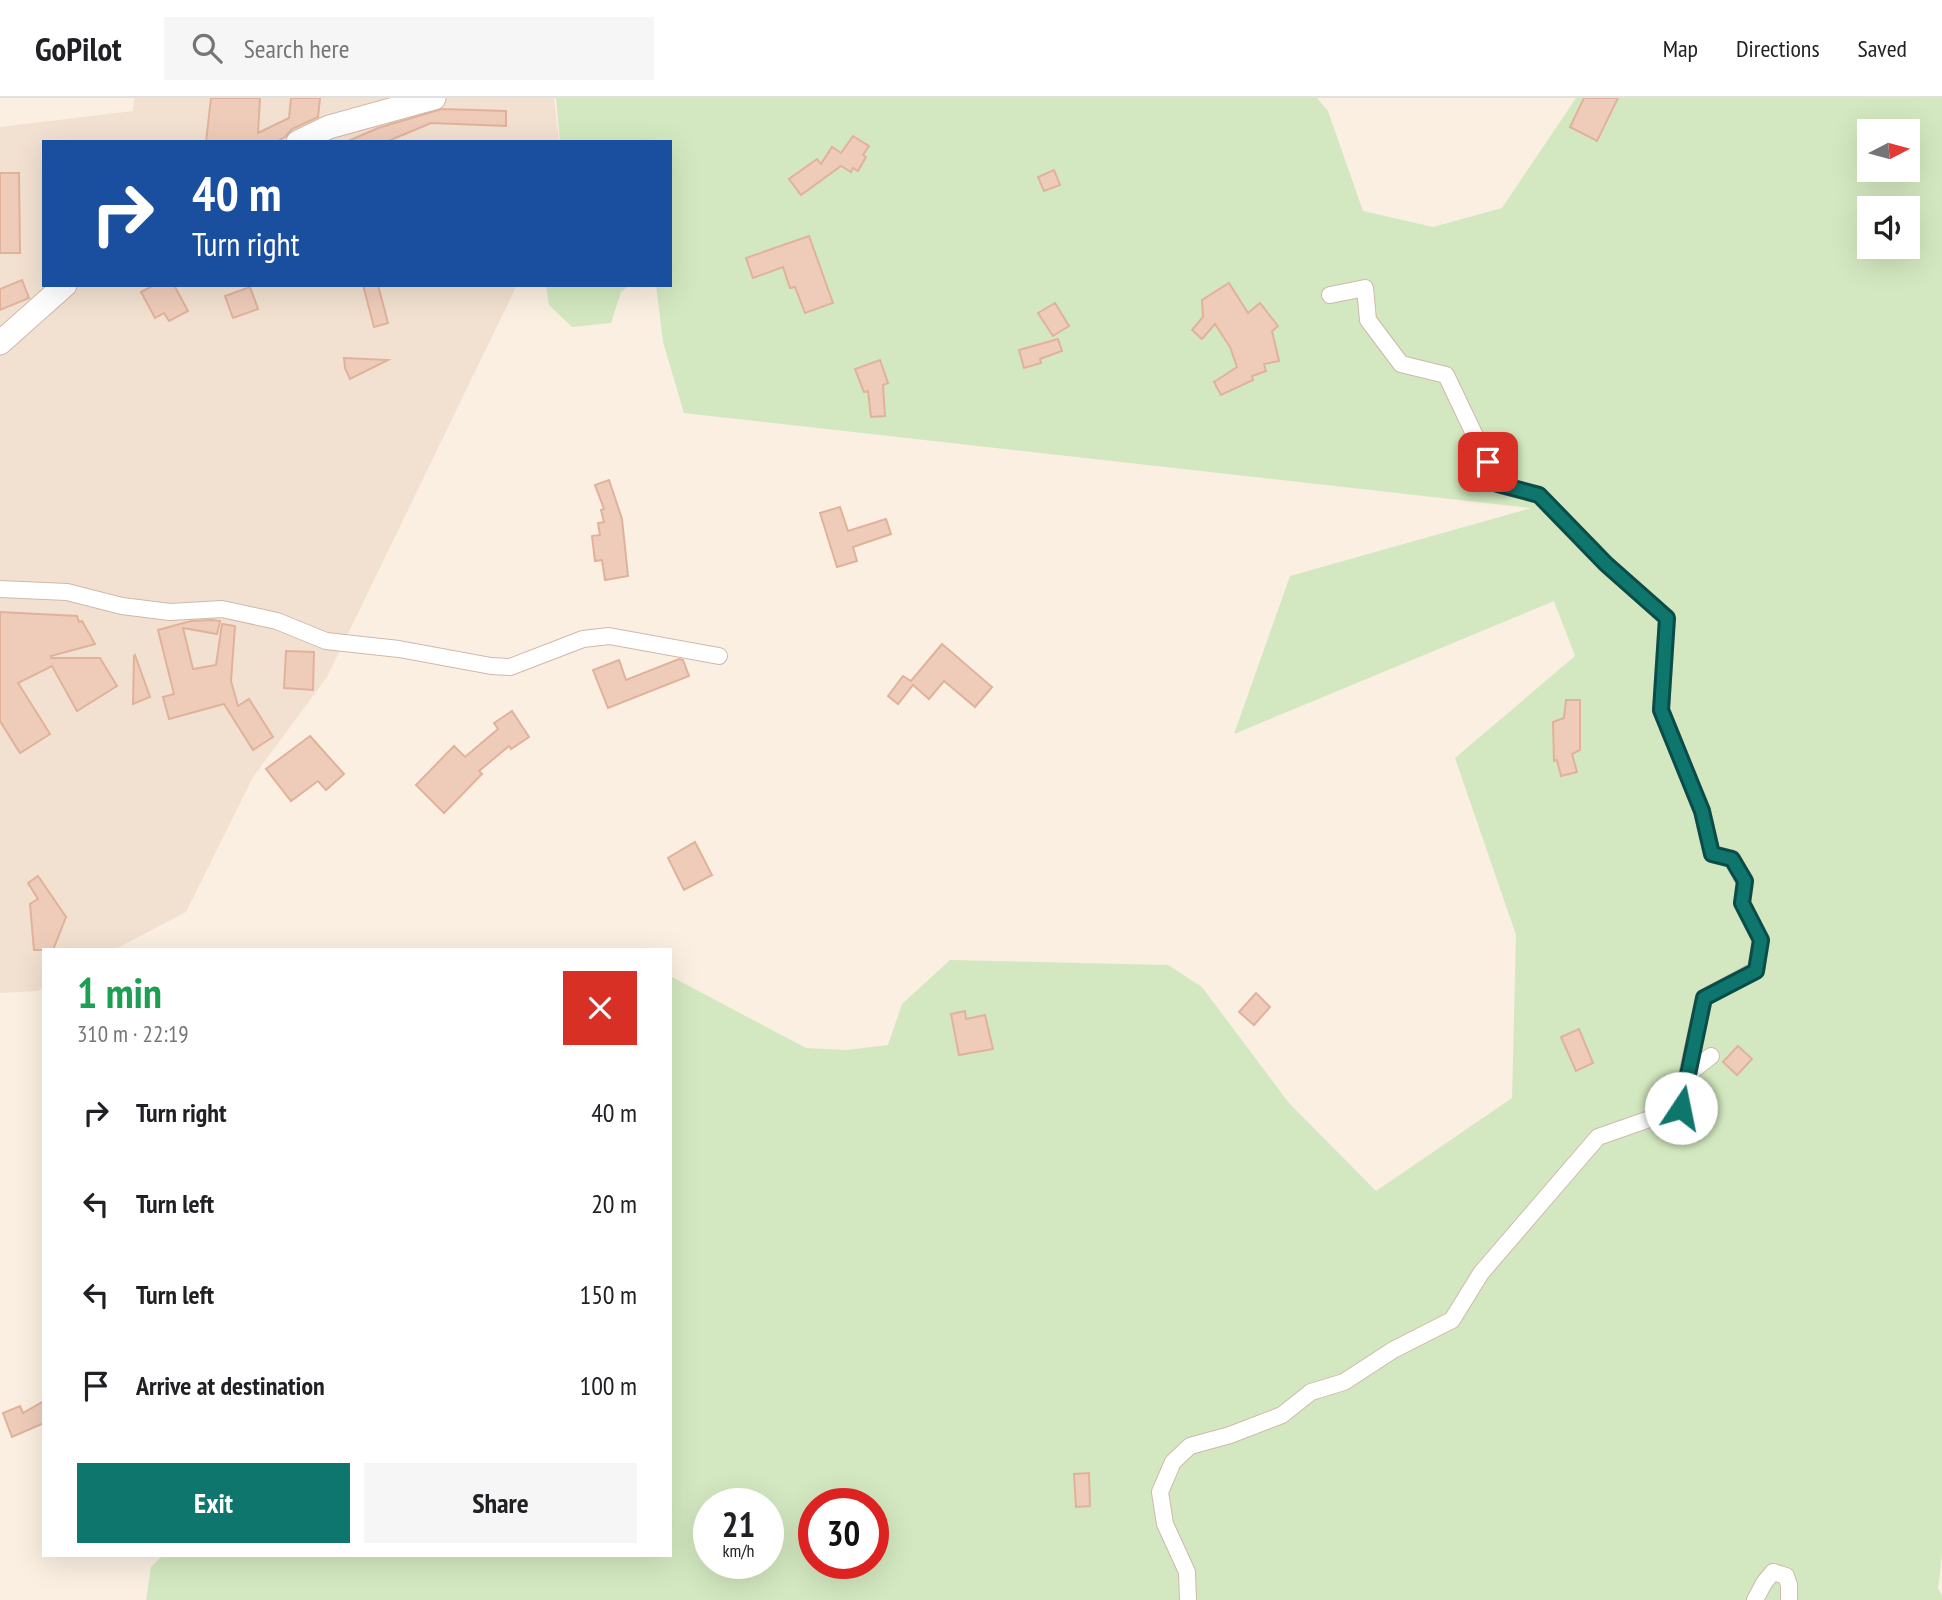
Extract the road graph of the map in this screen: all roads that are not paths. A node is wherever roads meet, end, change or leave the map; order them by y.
1 (434, 98) edge
2 (302, 140) edge
3 (63, 287) edge
4 (1330, 295) dead end
5 (0, 343) edge
6 (0, 589) edge
7 (719, 656) dead end
8 (1712, 1056) dead end
9 (1687, 1075) junction
10 (1188, 1600) edge
11 (1755, 1600) edge
12 (1789, 1600) edge

1 - 2 street
3 - 5 street
4 - 9 street
6 - 7 street
8 - 9 street
9 - 10 street
11 - 12 street

